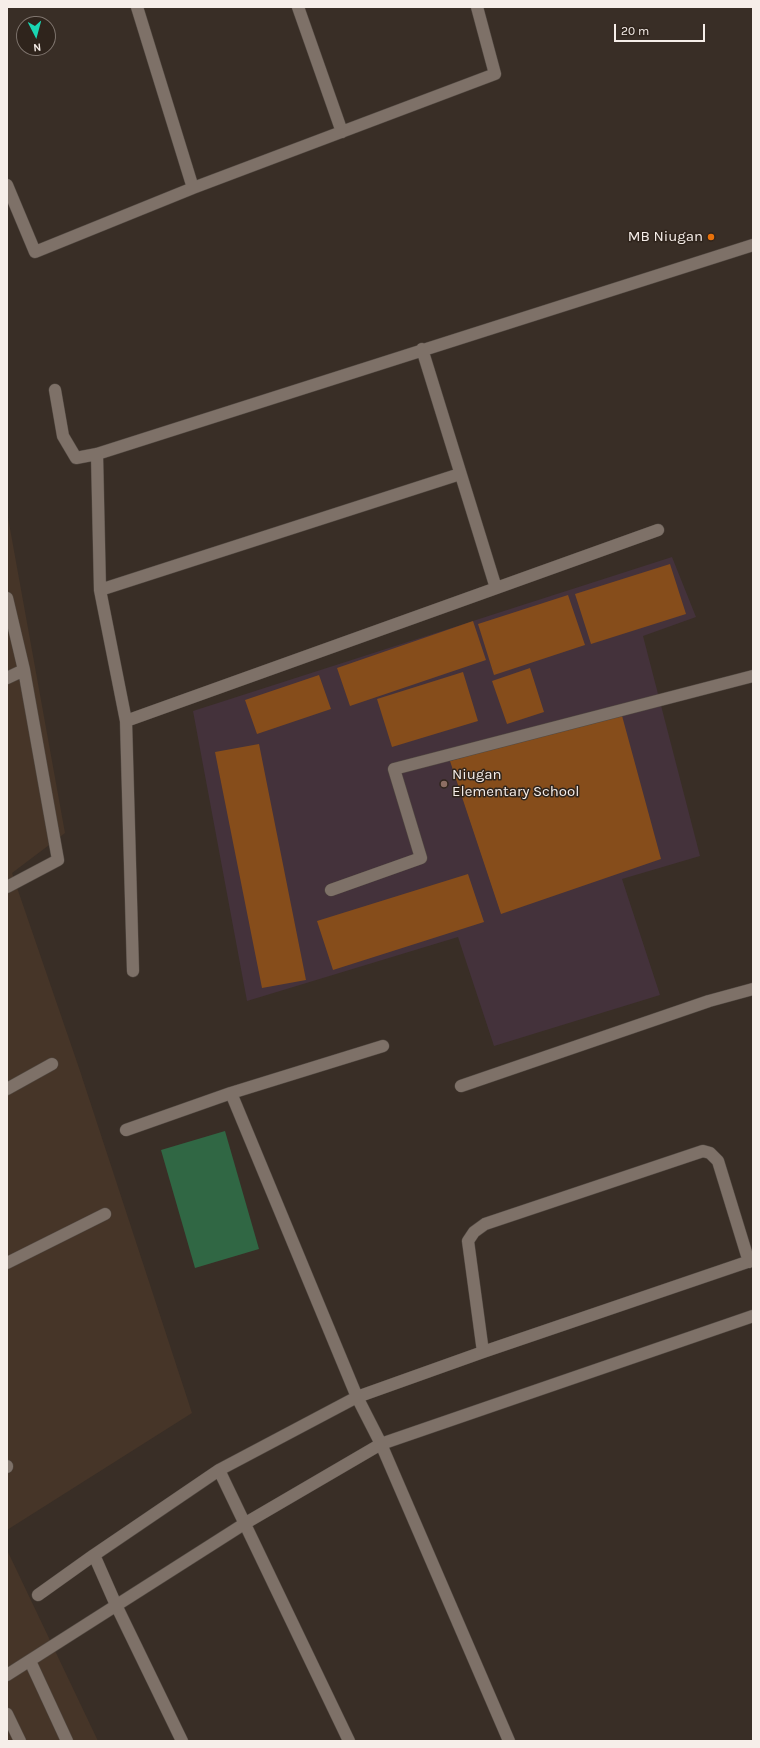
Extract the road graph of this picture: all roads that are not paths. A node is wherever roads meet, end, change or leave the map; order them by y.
1 (137, 7) edge
2 (298, 7) edge
3 (476, 7) edge
4 (342, 132) junction
5 (7, 185) edge
6 (193, 188) junction
7 (753, 245) edge
8 (422, 350) junction
9 (55, 390) dead end
10 (97, 454) junction
11 (460, 474) junction
12 (658, 530) dead end
13 (496, 588) junction
14 (100, 590) junction
15 (7, 598) edge
16 (24, 670) junction
17 (753, 676) edge
18 (7, 678) edge
19 (126, 721) junction
20 (7, 887) edge
21 (331, 890) dead end
22 (133, 971) dead end
23 (753, 990) edge
24 (383, 1046) dead end
25 (52, 1064) dead end
26 (461, 1086) dead end
27 (7, 1089) edge
28 (231, 1093) junction
29 (126, 1130) dead end
30 (104, 1214) dead end
31 (751, 1261) edge
32 (7, 1263) edge
33 (753, 1316) edge
34 (483, 1352) junction
35 (357, 1397) junction
36 (381, 1444) junction
37 (219, 1470) junction
38 (244, 1524) junction
39 (94, 1555) junction
40 (38, 1595) dead end
41 (116, 1605) junction
42 (30, 1661) junction
43 (7, 1676) edge
44 (7, 1714) edge
45 (20, 1741) edge
46 (67, 1741) edge
47 (182, 1741) edge
48 (349, 1741) edge
49 (509, 1741) edge

1 - 6 street
2 - 4 street
3 - 4 street
4 - 6 street
5 - 6 street
7 - 8 street
8 - 10 street
8 - 11 street
9 - 10 street
10 - 14 street
11 - 13 street
11 - 14 street
12 - 13 street
13 - 19 street
14 - 19 street
15 - 16 street
16 - 18 street
16 - 20 street
17 - 21 street
19 - 22 street
23 - 26 street
24 - 28 street
25 - 27 street
28 - 29 street
28 - 35 street
30 - 32 street
31 - 34 street
31 - 34 street
33 - 36 street
34 - 35 street
35 - 36 street
35 - 37 street
36 - 38 street
36 - 49 street
37 - 38 street
37 - 39 street
38 - 41 street
38 - 48 street
39 - 40 street
39 - 41 street
41 - 42 street
41 - 47 street
42 - 43 street
42 - 46 street
44 - 45 street

